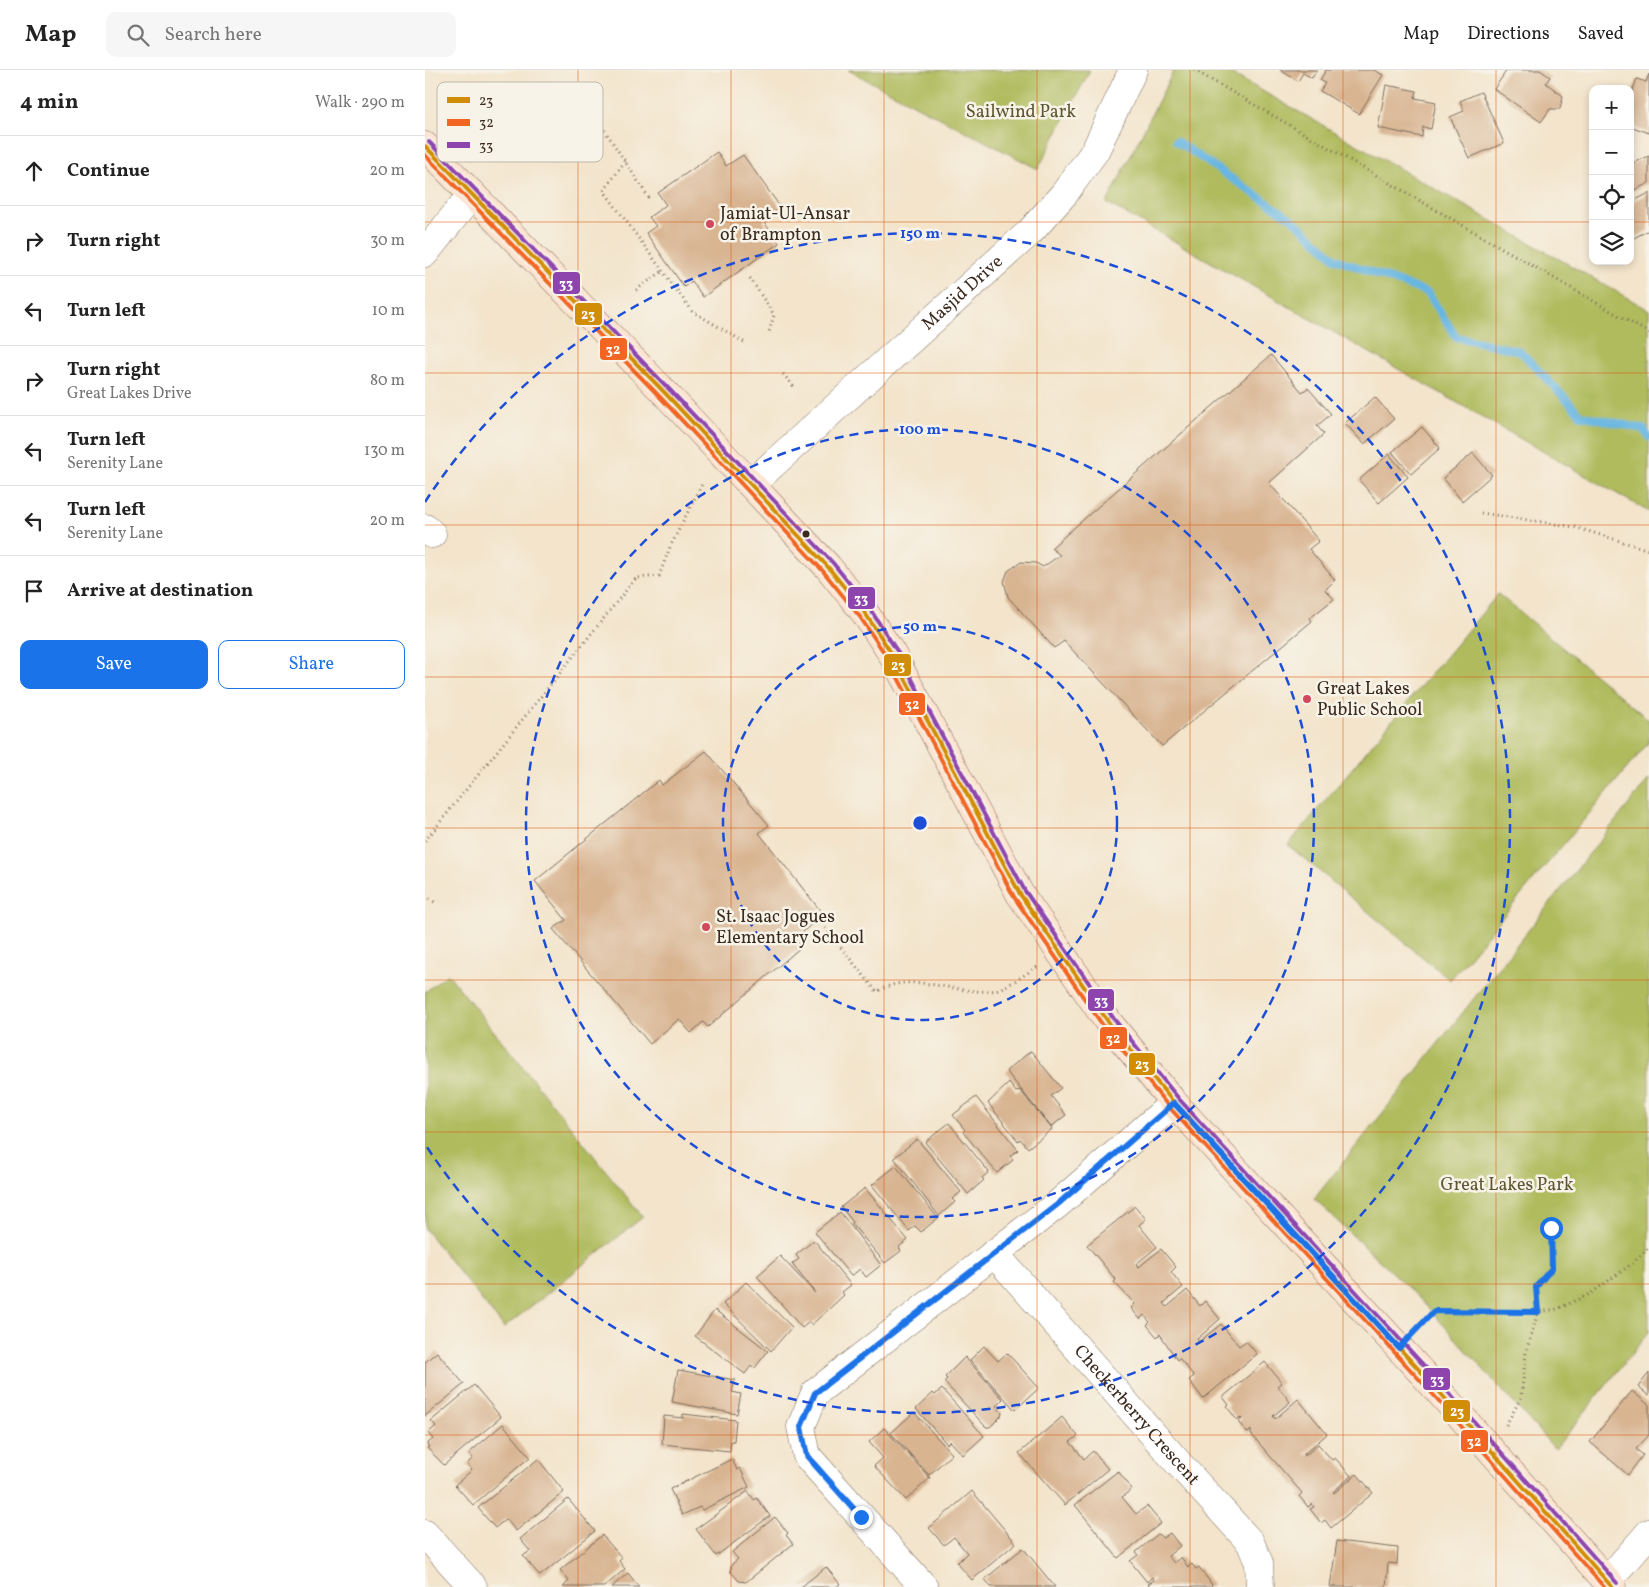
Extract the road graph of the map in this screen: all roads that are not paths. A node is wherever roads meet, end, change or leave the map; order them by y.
1 (1133, 70) edge
2 (425, 146) edge
3 (437, 158) edge
4 (441, 162) edge
5 (472, 194) junction
6 (425, 253) edge
7 (751, 484) junction
8 (1174, 1103) junction
9 (994, 1253) junction
10 (1649, 1533) edge
11 (425, 1534) edge
12 (1610, 1584) edge
13 (473, 1587) edge
14 (924, 1587) edge
15 (1260, 1587) edge

1 - 7 street, Masjid Drive
2 - 3 street
4 - 5 street
5 - 6 street
5 - 7 street
7 - 8 street
8 - 9 street
8 - 12 street
9 - 14 street
9 - 15 street, Checkerberry Crescent
10 - 12 street
11 - 13 street

